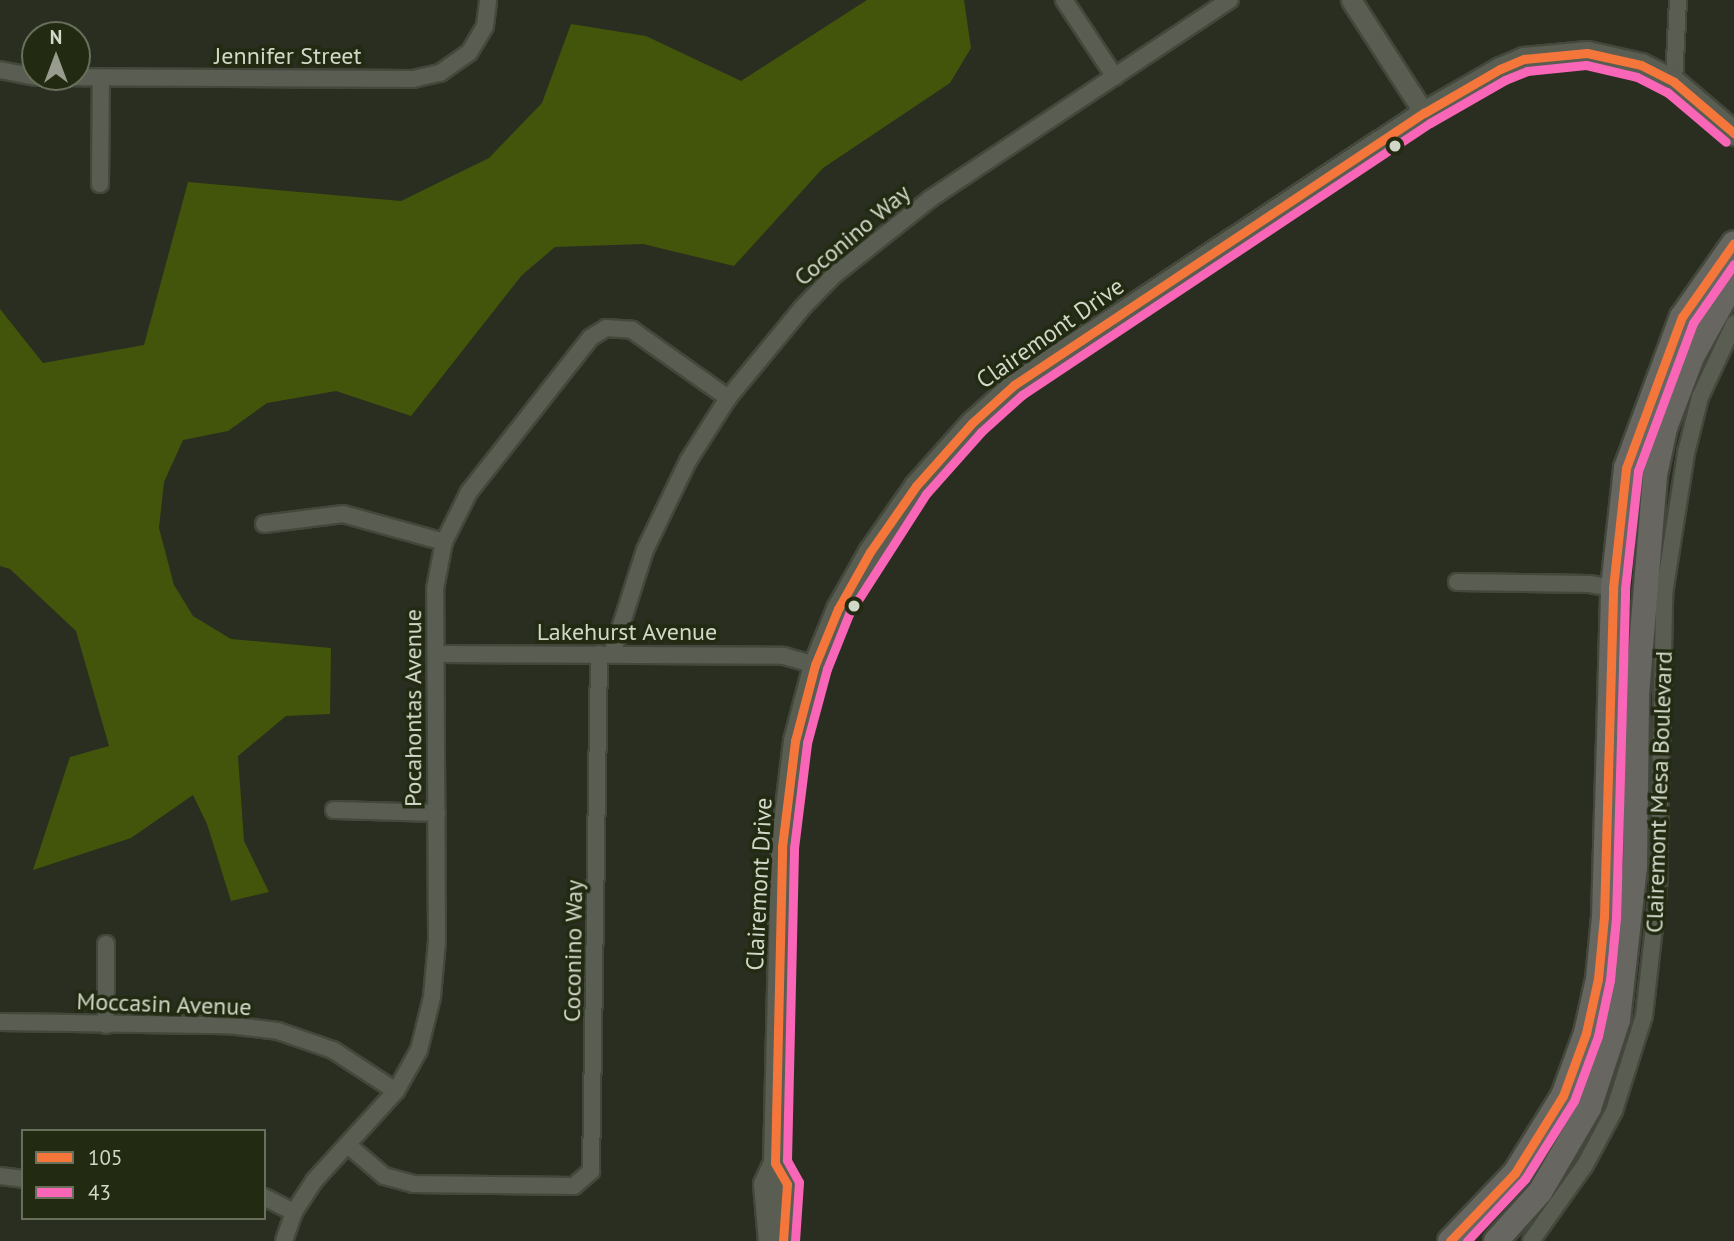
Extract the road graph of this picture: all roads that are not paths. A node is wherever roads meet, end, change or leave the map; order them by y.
1 (488, 0) edge
2 (1064, 0) edge
3 (1230, 0) edge
4 (1351, 0) edge
5 (1678, 0) edge
6 (0, 71) edge
7 (21, 75) edge
8 (1115, 77) junction
9 (91, 78) edge
10 (102, 78) junction
11 (1674, 82) junction
12 (1424, 113) junction
13 (1734, 134) edge
14 (100, 184) dead end
15 (1734, 243) edge
16 (1734, 281) edge
17 (1734, 324) edge
18 (728, 398) junction
19 (264, 524) dead end
20 (444, 542) junction
21 (1457, 582) dead end
22 (1613, 589) junction
23 (1641, 631) junction
24 (437, 654) junction
25 (605, 654) junction
26 (815, 666) junction
27 (334, 810) dead end
28 (437, 813) junction
29 (106, 944) dead end
30 (0, 1022) edge
31 (106, 1025) junction
32 (396, 1091) junction
33 (349, 1146) junction
34 (775, 1163) junction
35 (0, 1176) edge
36 (21, 1179) edge
37 (266, 1198) edge
38 (294, 1212) junction
39 (1472, 1220) junction
40 (284, 1241) edge
41 (769, 1241) edge
42 (783, 1241) edge
43 (1450, 1241) edge
44 (1496, 1241) edge
45 (1531, 1241) edge

1 - 10 street, Jennifer Street
2 - 8 street
3 - 8 street, Coconino Way
4 - 12 street
5 - 11 street
6 - 7 street
8 - 18 street, Coconino Way
9 - 10 street, Jennifer Street
10 - 14 street
11 - 12 main road, Clairemont Drive
11 - 13 main road, Clairemont Drive
12 - 26 main road, Clairemont Drive
15 - 22 main road, Clairemont Mesa Boulevard
16 - 23 main road, Clairemont Mesa Boulevard
17 - 45 street, Clairemont Mesa Boulevard
18 - 20 street, Pocahontas Avenue
18 - 25 street, Coconino Way
19 - 20 street
20 - 24 street, Pocahontas Avenue
21 - 22 street
22 - 23 main road
22 - 39 main road, Clairemont Mesa Boulevard
23 - 44 main road, Clairemont Mesa Boulevard
24 - 25 street, Lakehurst Avenue
24 - 28 street, Pocahontas Avenue
25 - 26 street, Lakehurst Avenue
25 - 33 street, Coconino Way
26 - 34 main road, Clairemont Drive
27 - 28 street
28 - 32 street, Pocahontas Avenue
29 - 31 street
30 - 31 street, Moccasin Avenue
31 - 32 street, Moccasin Avenue
32 - 33 street, Pocahontas Avenue
33 - 38 street, Pocahontas Avenue
34 - 41 main road, Clairemont Drive
34 - 42 main road, Clairemont Drive
35 - 36 street
37 - 38 street
38 - 40 street, Pocahontas Avenue
39 - 43 main road, Clairemont Mesa Boulevard
39 - 44 street

